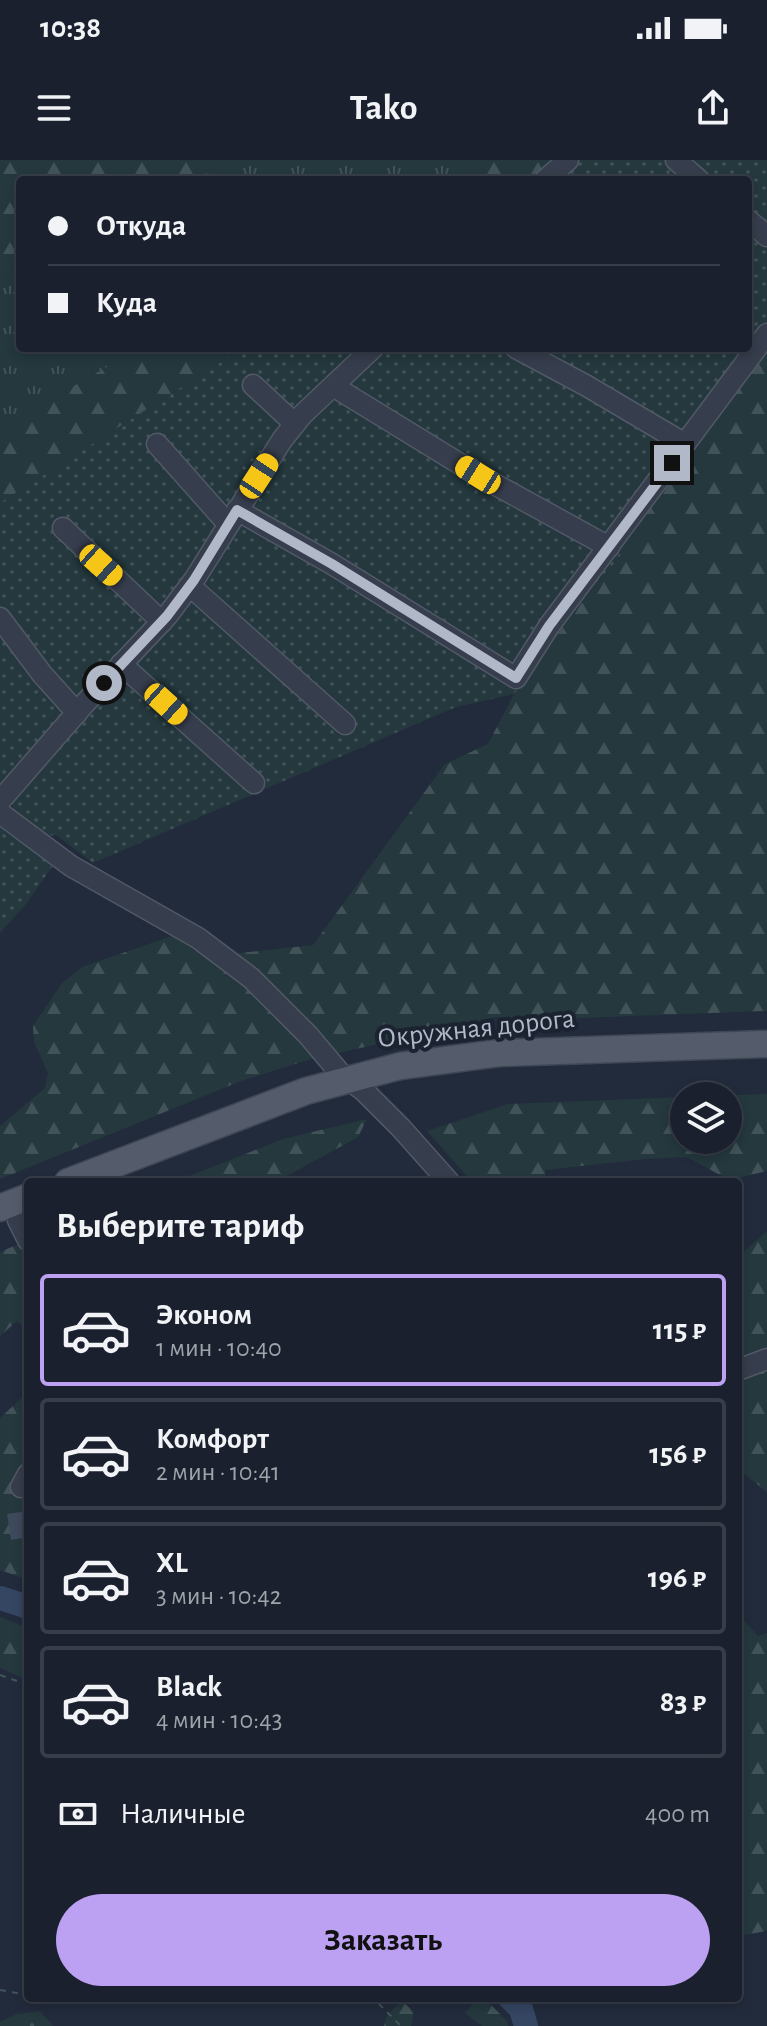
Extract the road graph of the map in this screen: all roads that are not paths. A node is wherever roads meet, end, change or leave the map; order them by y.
1 (568, 160) edge
2 (676, 160) edge
3 (550, 176) edge
4 (694, 176) edge
5 (369, 352) edge
6 (523, 352) edge
7 (747, 352) edge
8 (253, 385) dead end
9 (333, 386) junction
10 (295, 424) junction
11 (157, 444) dead end
12 (685, 444) junction
13 (232, 517) junction
14 (63, 528) dead end
15 (609, 547) junction
16 (190, 586) junction
17 (0, 618) edge
18 (162, 622) junction
19 (121, 664) junction
20 (77, 713) junction
21 (345, 724) dead end
22 (254, 783) dead end
23 (0, 801) edge
24 (0, 813) edge
25 (767, 1044) edge
26 (767, 1062) edge
27 (355, 1085) junction
28 (78, 1178) edge
29 (126, 1178) edge
30 (445, 1178) edge
31 (767, 1359) edge
32 (742, 1368) edge

1 - 3 street
2 - 4 street
5 - 9 street
6 - 12 street
7 - 12 street
8 - 10 street
9 - 10 street
9 - 15 street
10 - 13 street
11 - 13 street
12 - 15 street
13 - 15 street
13 - 16 street
14 - 18 street
16 - 18 street
16 - 21 street
17 - 20 street
18 - 19 street
19 - 20 street
19 - 22 street
20 - 23 street
24 - 27 street
25 - 27 main road, Окружная дорога
26 - 27 main road, Окружная дорога
27 - 28 main road, Окружная дорога
27 - 29 main road, Окружная дорога
27 - 30 street
31 - 32 street

